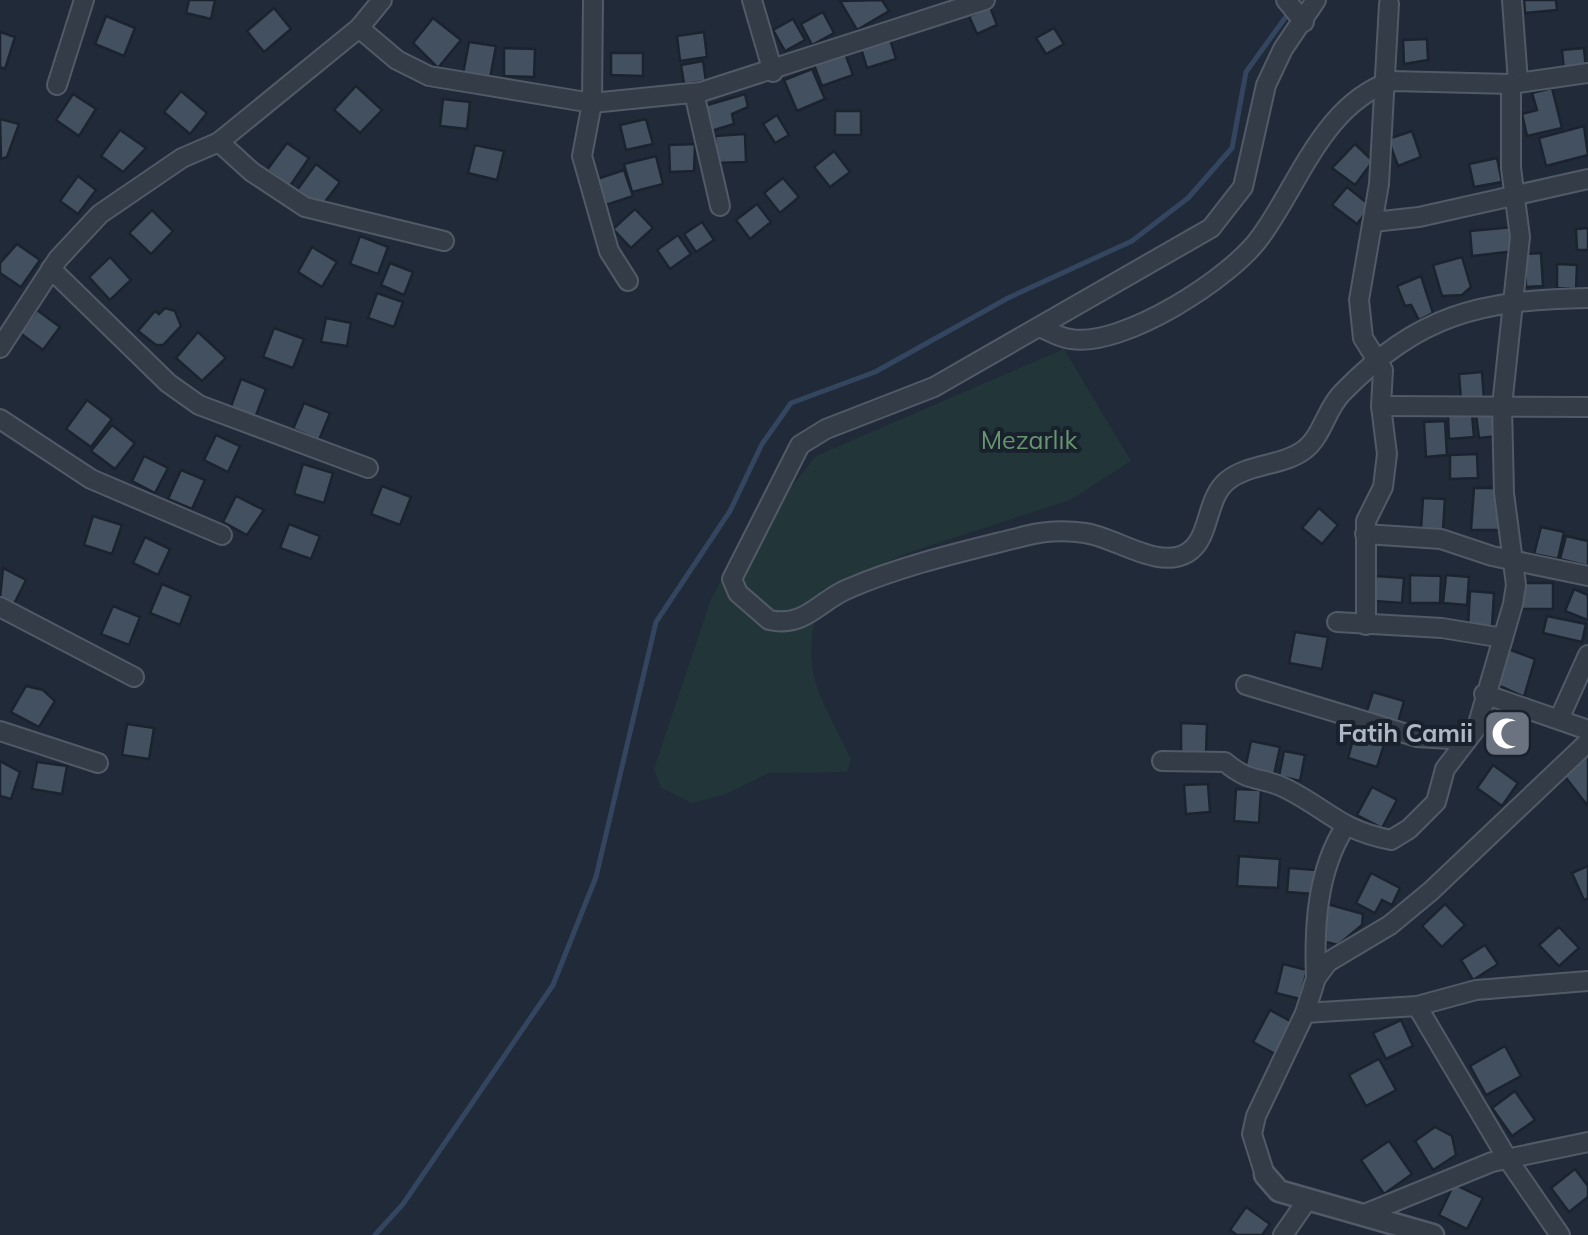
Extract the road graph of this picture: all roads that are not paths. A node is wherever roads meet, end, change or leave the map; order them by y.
1 (84, 0) edge
2 (382, 0) edge
3 (594, 0) edge
4 (752, 0) edge
5 (985, 0) edge
6 (1316, 0) edge
7 (1512, 0) edge
8 (1389, 4) dead end
9 (1296, 12) edge
10 (359, 28) junction
11 (773, 72) junction
12 (1588, 73) edge
13 (1515, 83) junction
14 (1383, 84) junction
15 (57, 85) dead end
16 (694, 93) junction
17 (592, 104) junction
18 (219, 142) junction
19 (1588, 178) edge
20 (1514, 194) junction
21 (720, 206) dead end
22 (1373, 222) junction
23 (444, 241) dead end
24 (52, 269) junction
25 (628, 281) dead end
26 (1588, 298) edge
27 (1516, 301) junction
28 (1042, 328) junction
29 (0, 348) edge
30 (1376, 359) junction
31 (1380, 406) junction
32 (1502, 406) junction
33 (1588, 408) edge
34 (0, 419) edge
35 (368, 468) dead end
36 (1365, 534) junction
37 (222, 535) dead end
38 (1512, 557) junction
39 (1588, 576) edge
40 (0, 607) edge
41 (1337, 622) dead end
42 (1366, 625) junction
43 (1502, 638) junction
44 (1588, 655) edge
45 (134, 678) dead end
46 (1246, 686) dead end
47 (1484, 694) junction
48 (1560, 717) junction
49 (1588, 730) edge
50 (0, 731) edge
51 (1468, 740) junction
52 (1588, 742) edge
53 (1162, 761) dead end
54 (98, 763) dead end
55 (1345, 828) junction
56 (1316, 978) junction
57 (1588, 981) edge
58 (1416, 1006) junction
59 (1305, 1013) junction
60 (1588, 1142) edge
61 (1507, 1158) junction
62 (1265, 1175) joint
63 (1308, 1199) junction
64 (1362, 1214) junction
65 (1282, 1235) edge
66 (1433, 1235) edge
67 (1560, 1235) edge

1 - 15 street
2 - 10 street
3 - 17 street
4 - 11 street
5 - 11 street
6 - 9 street
7 - 13 street
8 - 14 street
9 - 28 street
10 - 17 street
10 - 18 street
11 - 16 street
12 - 13 street
13 - 14 street
13 - 20 street
14 - 22 street
14 - 28 street
16 - 17 street
16 - 21 street
17 - 25 street
18 - 23 street
18 - 24 street
19 - 20 street
20 - 22 street
20 - 27 street
22 - 30 street
24 - 29 street
24 - 35 street
26 - 27 street
27 - 30 street
27 - 32 street
28 - 30 street
30 - 31 street
31 - 32 street
31 - 36 street
32 - 33 street
32 - 38 street
34 - 37 street
36 - 38 street
36 - 42 street
38 - 39 street
38 - 43 street
40 - 45 street
41 - 42 street
42 - 43 street
43 - 47 street
44 - 48 street
46 - 51 street
47 - 48 street
47 - 51 street
48 - 49 street
50 - 54 street
51 - 55 street
52 - 56 street
53 - 55 street
55 - 56 street
56 - 59 street
57 - 58 street
58 - 59 street
58 - 61 street
59 - 62 street
60 - 61 street
61 - 64 street
61 - 67 street
62 - 63 street
63 - 64 street
63 - 65 street
64 - 66 street

